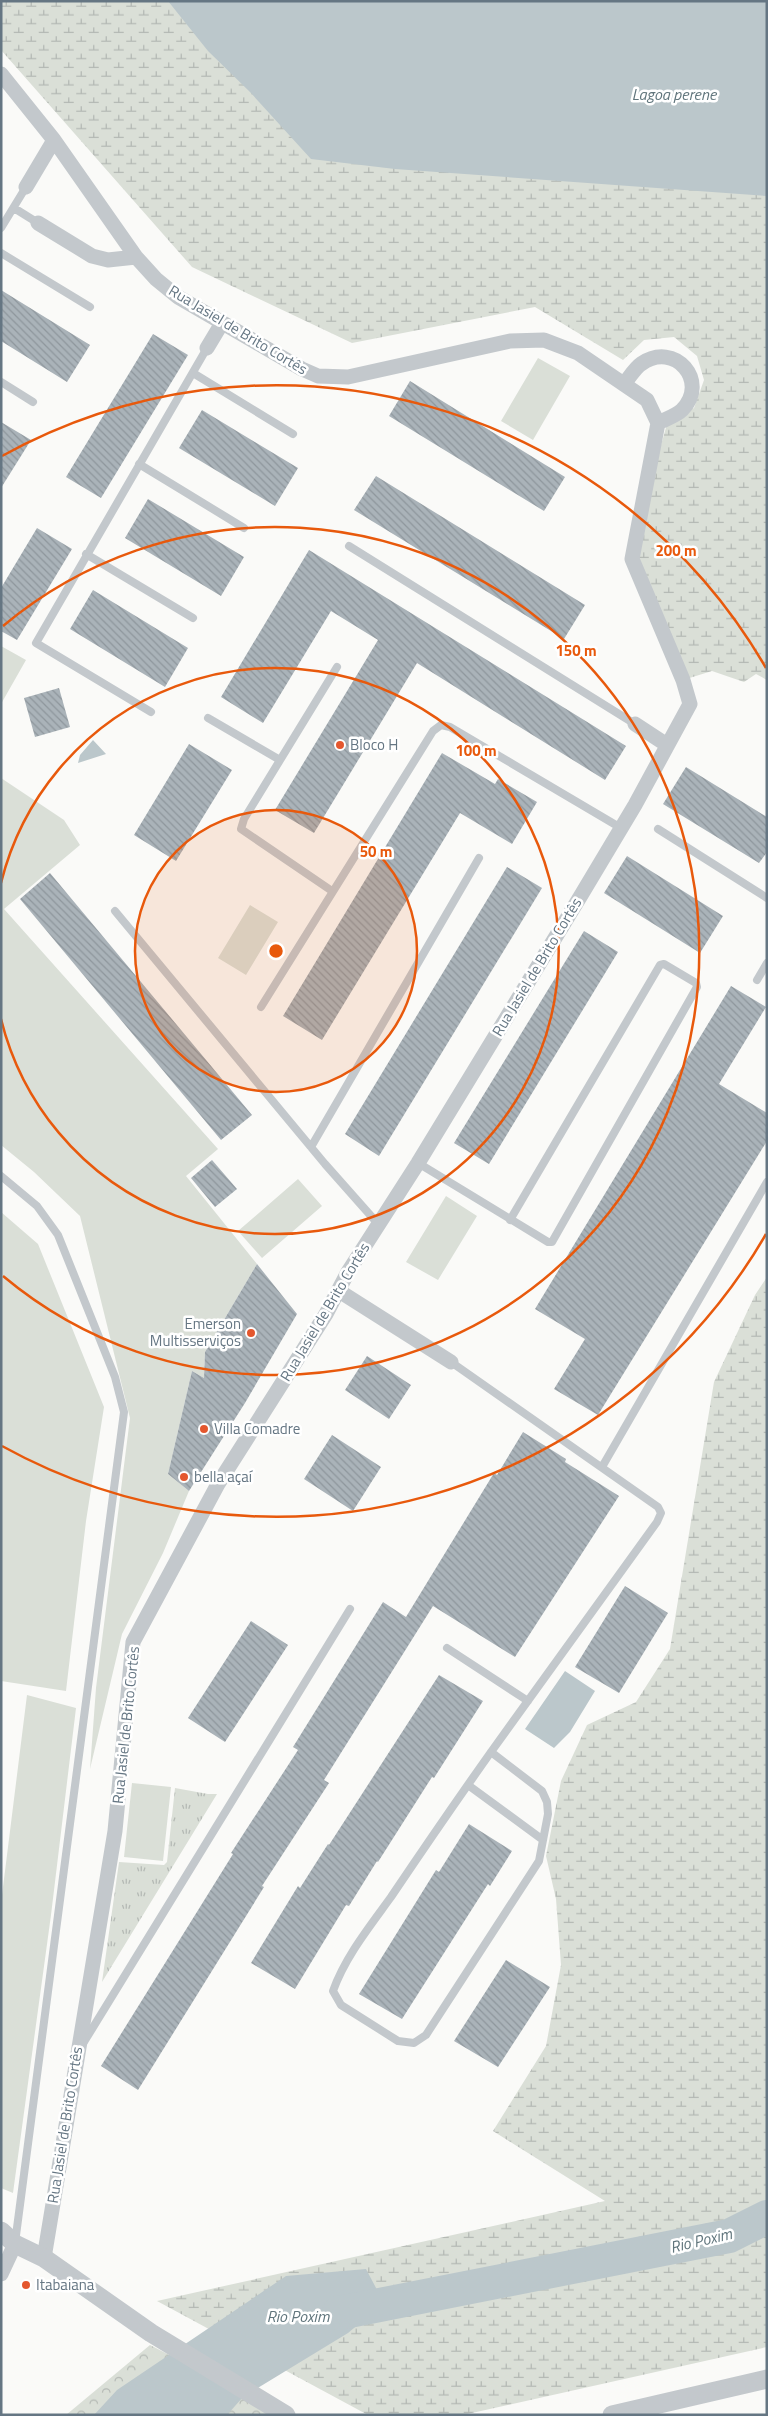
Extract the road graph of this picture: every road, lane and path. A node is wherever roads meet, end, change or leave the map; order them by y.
1 (1, 74) edge
2 (54, 140) junction
3 (26, 187) joint
4 (14, 208) junction
5 (38, 223) joint
6 (1, 228) edge
7 (1, 253) edge
8 (136, 256) junction
9 (90, 307) dead end
10 (222, 323) junction
11 (207, 348) joint
12 (193, 373) junction
13 (1, 382) edge
14 (624, 384) junction
15 (33, 402) dead end
16 (658, 423) junction
17 (293, 434) dead end
18 (139, 464) junction
19 (244, 528) dead end
20 (349, 546) dead end
21 (86, 554) junction
22 (193, 618) dead end
23 (337, 667) dead end
24 (152, 712) dead end
25 (208, 718) dead end
26 (635, 724) joint
27 (667, 745) junction
28 (280, 760) junction
29 (621, 828) junction
30 (658, 830) dead end
31 (479, 858) dead end
32 (332, 892) junction
33 (767, 898) edge
34 (115, 910) dead end
35 (767, 963) edge
36 (757, 980) dead end
37 (261, 1007) dead end
38 (311, 1147) junction
39 (418, 1163) junction
40 (1, 1176) edge
41 (767, 1182) edge
42 (510, 1220) junction
43 (379, 1226) junction
44 (339, 1291) junction
45 (451, 1362) joint
46 (602, 1467) junction
47 (350, 1609) dead end
48 (447, 1648) dead end
49 (528, 1701) junction
50 (491, 1752) junction
51 (468, 1785) junction
52 (543, 1840) junction
53 (77, 2054) junction
54 (1, 2231) edge
55 (15, 2244) junction
56 (44, 2258) junction
57 (1, 2274) edge
58 (767, 2379) edge
59 (286, 2415) edge
60 (612, 2415) edge

1 - 2 street, Rua Jasiel de Brito Cortês
2 - 3 street
2 - 8 street, Rua Jasiel de Brito Cortês
3 - 4 lane
4 - 5 lane
4 - 6 lane
5 - 8 street
7 - 9 lane
8 - 10 street, Rua Jasiel de Brito Cortês
10 - 11 street
10 - 14 street, Rua Jasiel de Brito Cortês
11 - 12 lane
12 - 17 lane
12 - 18 lane
13 - 15 lane
14 - 16 street, Rua Jasiel de Brito Cortês
14 - 16 street
16 - 27 street, Rua Jasiel de Brito Cortês
18 - 19 lane
18 - 21 lane
20 - 26 lane
21 - 22 lane
21 - 24 lane
23 - 28 lane
25 - 28 lane
26 - 27 street
27 - 29 street, Rua Jasiel de Brito Cortês
28 - 32 lane
29 - 32 lane
29 - 39 street, Rua Jasiel de Brito Cortês
30 - 33 lane
31 - 38 lane
32 - 37 lane
34 - 38 lane
35 - 36 lane
38 - 43 lane
39 - 42 lane
39 - 43 street, Rua Jasiel de Brito Cortês
40 - 55 lane
41 - 46 lane
42 - 42 lane
43 - 44 street, Rua Jasiel de Brito Cortês
44 - 45 street
44 - 53 street, Rua Jasiel de Brito Cortês
45 - 46 lane
46 - 49 lane
47 - 53 lane
48 - 49 lane
49 - 50 lane
50 - 51 lane
50 - 52 lane
51 - 52 lane
51 - 52 lane
53 - 56 street, Rua Jasiel de Brito Cortês
54 - 55 street
55 - 56 street
55 - 57 street
56 - 59 street
58 - 60 street

